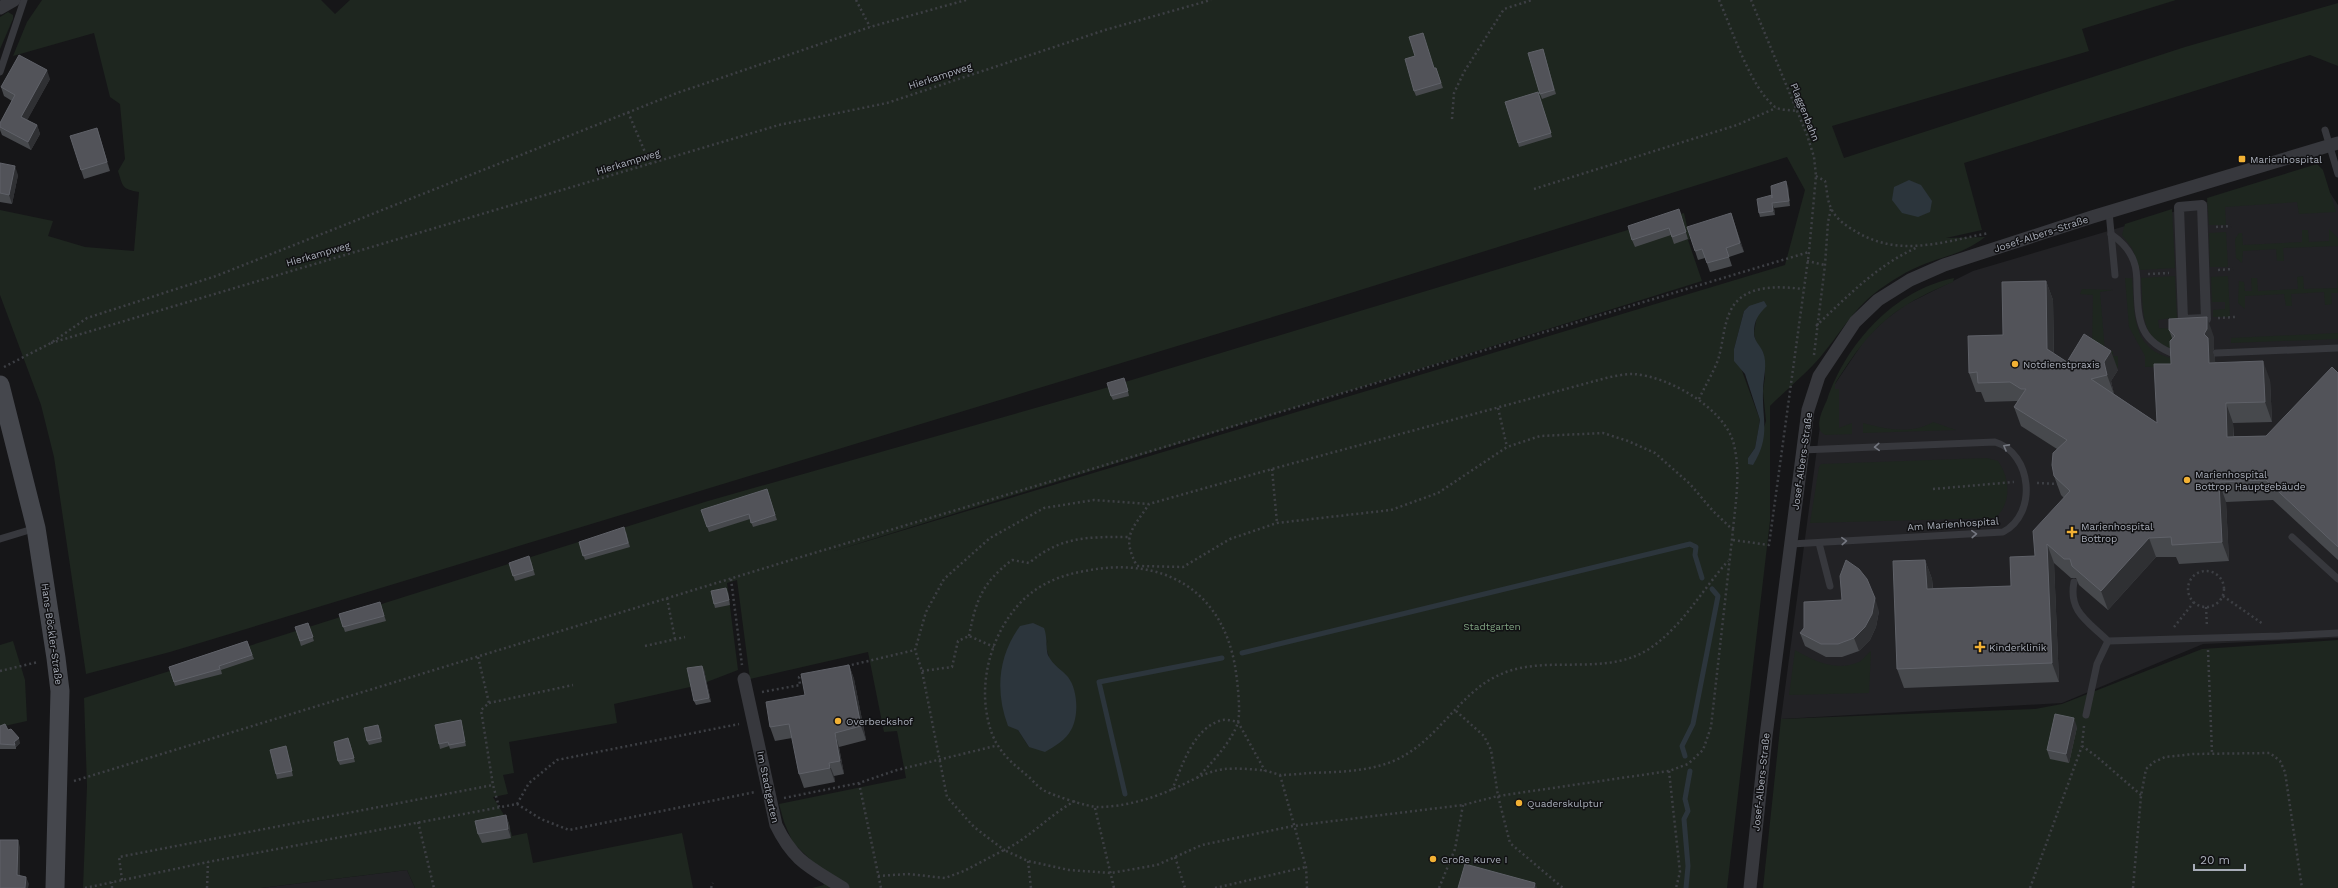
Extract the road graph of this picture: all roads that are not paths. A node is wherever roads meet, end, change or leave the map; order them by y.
1 (14, 0) edge
2 (24, 0) edge
3 (0, 8) edge
4 (0, 72) edge
5 (2325, 130) dead end
6 (2333, 144) edge
7 (2338, 174) edge
8 (2202, 205) joint
9 (2109, 212) junction
10 (2111, 234) junction
11 (2115, 275) dead end
12 (2338, 348) edge
13 (2216, 353) dead end
14 (2177, 354) edge
15 (0, 385) edge
16 (1802, 450) junction
17 (36, 528) junction
18 (2292, 537) dead end
19 (0, 539) edge
20 (1819, 543) junction
21 (1791, 544) junction
22 (2338, 579) edge
23 (2074, 582) edge
24 (1830, 586) dead end
25 (2338, 633) edge
26 (2108, 641) junction
27 (744, 680) road end
28 (2086, 715) road end
29 (55, 888) edge
30 (843, 888) edge
31 (1750, 888) edge

1 - 3 street
2 - 4 lane
5 - 6 lane
6 - 7 lane
6 - 9 street, Josef-Albers-Straße
8 - 8 street
9 - 10 lane
9 - 16 street, Josef-Albers-Straße
10 - 11 lane
10 - 14 lane
12 - 13 lane
15 - 17 main road, Hans-Böckler-Straße
20 -> 16 lane, Am Marienhospital
16 - 21 street, Josef-Albers-Straße
17 - 19 lane
17 - 29 main road, Hans-Böckler-Straße
18 - 22 lane
20 - 21 lane, Am Marienhospital
20 - 24 lane
21 - 31 street, Josef-Albers-Straße
23 - 26 lane
25 - 26 lane
26 - 28 lane
27 - 30 street, Im Stadtgarten

